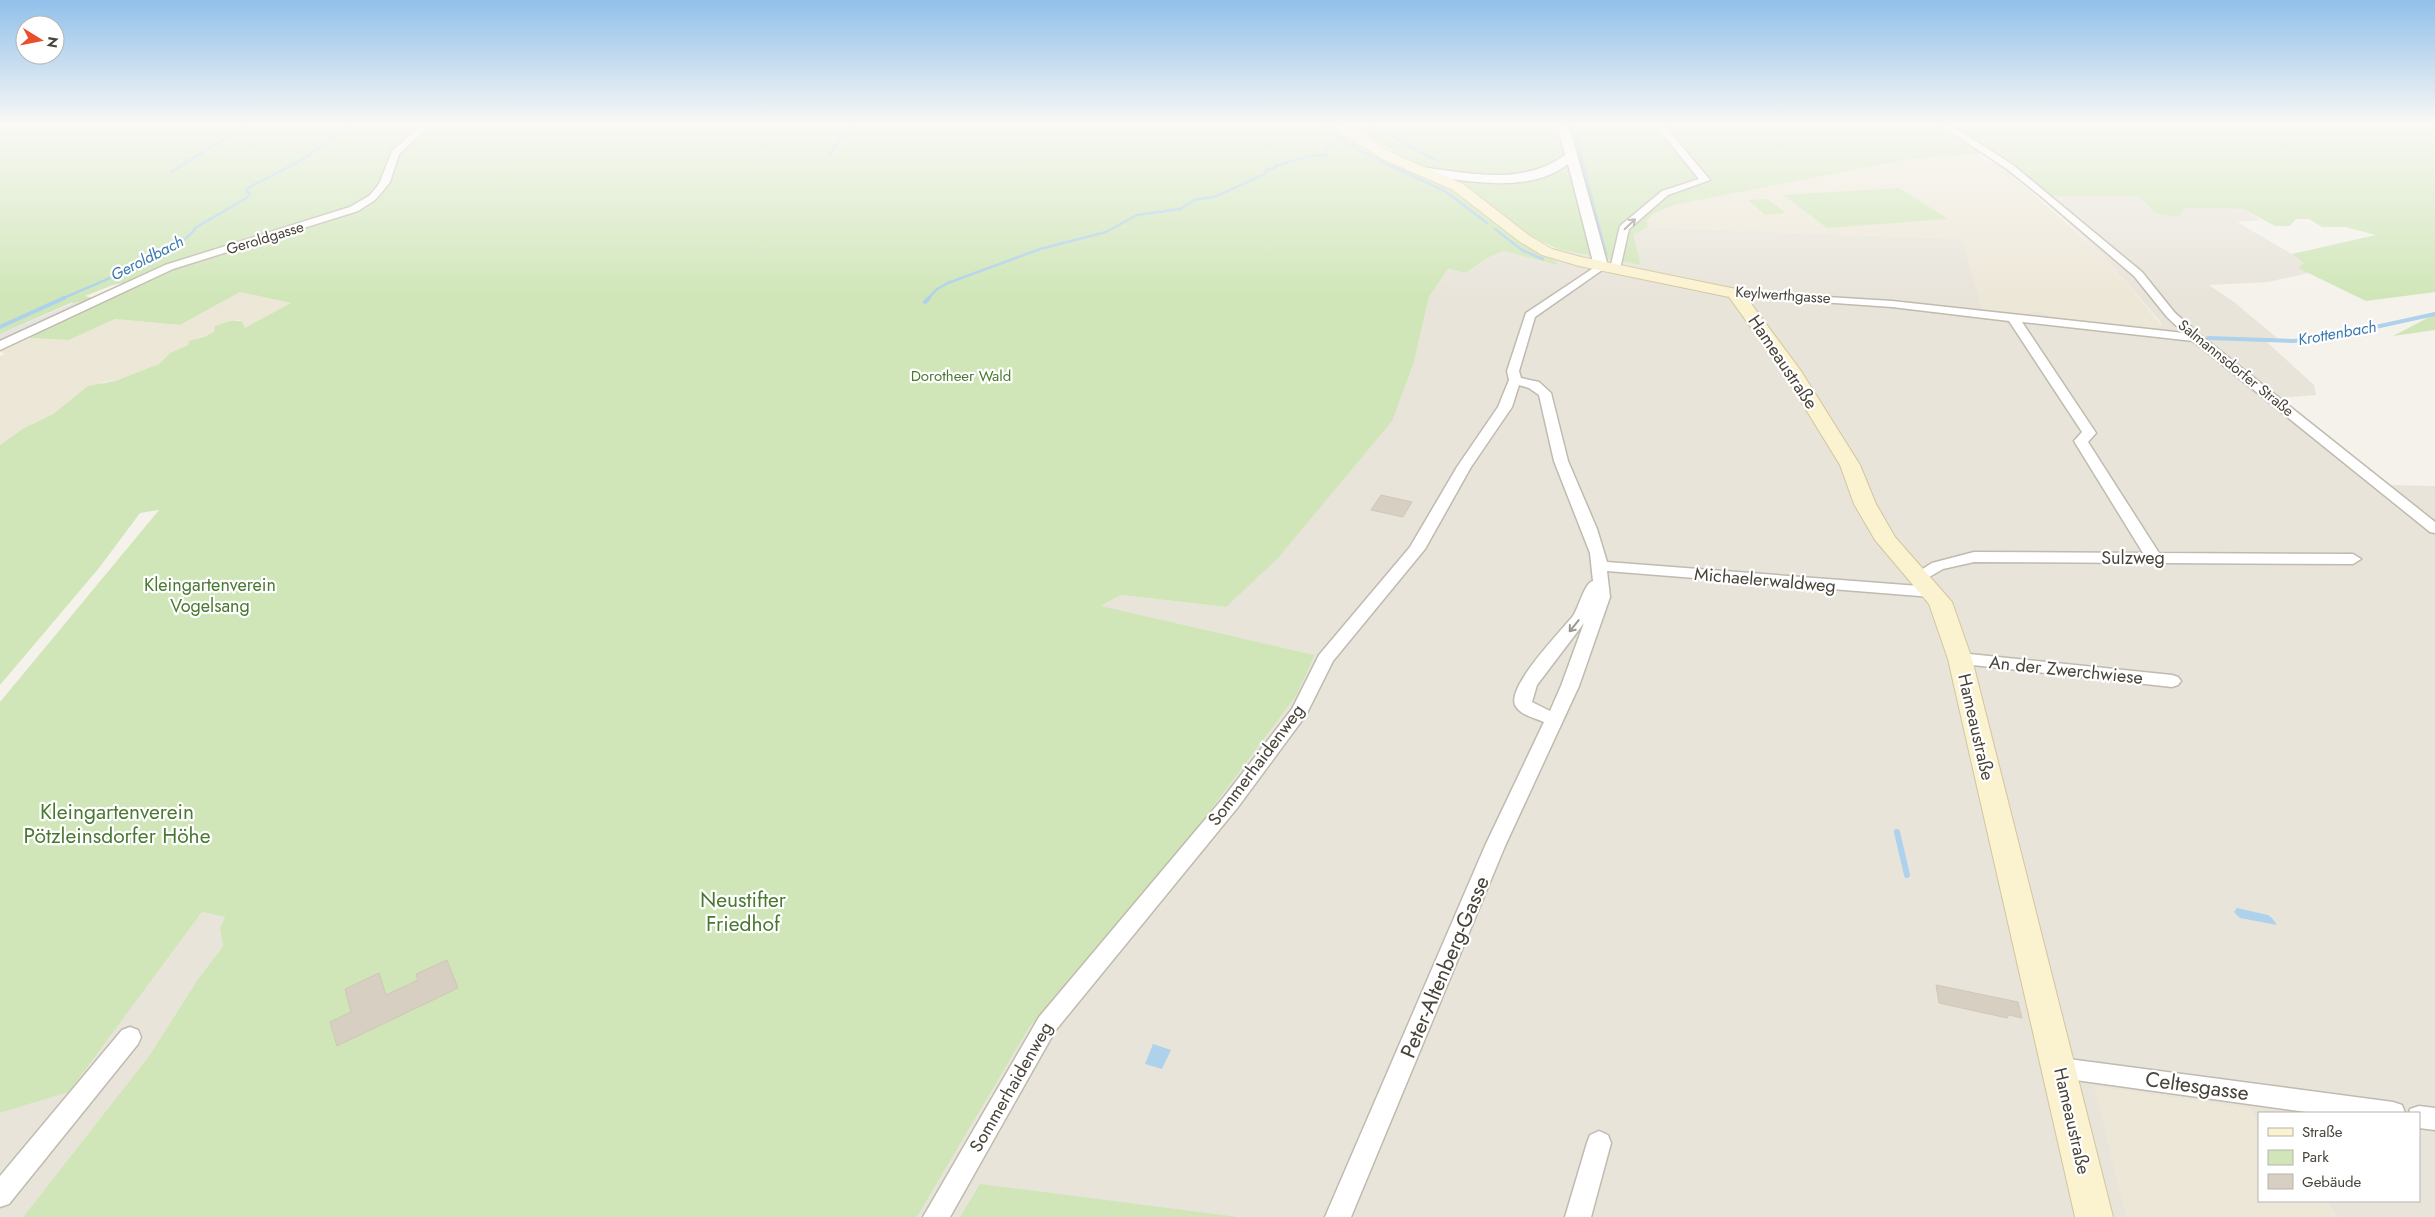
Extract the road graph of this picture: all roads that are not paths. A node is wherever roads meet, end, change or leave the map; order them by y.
1 (385, 182) edge
2 (1447, 182) edge
3 (1580, 182) edge
4 (1700, 182) edge
5 (2028, 182) edge
6 (1608, 267) junction
7 (1735, 293) junction
8 (2013, 318) junction
9 (2196, 338) junction
10 (0, 346) edge
11 (1515, 380) junction
12 (2435, 529) edge
13 (2154, 558) junction
14 (2354, 559) dead end
15 (1599, 566) junction
16 (1925, 585) junction
17 (1960, 659) junction
18 (2172, 680) dead end
19 (1554, 719) junction
20 (130, 1037) dead end
21 (2061, 1068) junction
22 (2386, 1112) edge
23 (2420, 1117) edge
24 (2435, 1119) edge
25 (1599, 1143) dead end
26 (0, 1195) edge
27 (936, 1217) edge
28 (1338, 1217) edge
29 (1578, 1217) edge
30 (2094, 1217) edge

1 - 10 street, Geroldgasse
2 - 6 main road, Keylwerthgasse
3 - 6 street
6 -> 4 street
5 - 9 street, Salmannsdorfer Straße
6 - 7 main road, Keylwerthgasse
6 - 11 street, Sommerhaidenweg
7 - 8 street, Keylwerthgasse
7 - 16 main road, Hameaustraße
8 - 9 street, Keylwerthgasse
8 - 13 street
9 - 12 street, Salmannsdorfer Straße
11 - 15 street, Peter-Altenberg-Gasse
11 - 27 street, Sommerhaidenweg
13 - 14 street, Sulzweg
13 - 16 street, Sulzweg
15 - 16 street, Michaelerwaldweg
15 - 19 street, Peter-Altenberg-Gasse
15 -> 19 street, Peter-Altenberg-Gasse
16 - 17 main road, Hameaustraße
17 - 18 street, An der Zwerchwiese
17 - 21 main road, Hameaustraße
19 - 28 street, Peter-Altenberg-Gasse
20 - 26 street
21 - 22 street, Celtesgasse
21 - 30 main road, Hameaustraße
23 - 24 street
25 - 29 street

